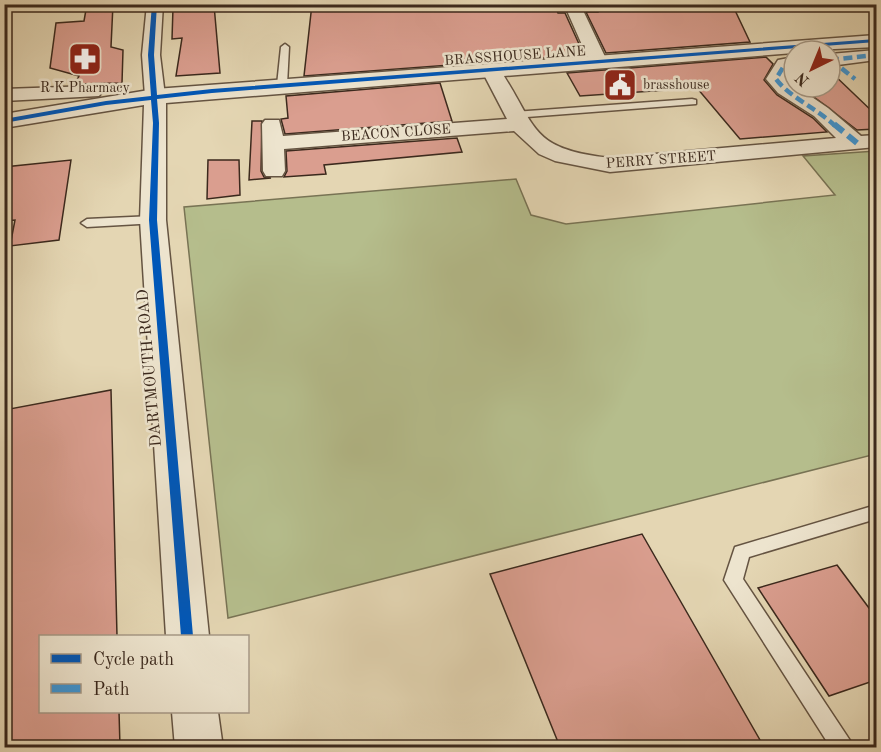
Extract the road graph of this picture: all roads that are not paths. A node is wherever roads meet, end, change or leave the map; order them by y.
1 (155, 4) edge
2 (572, 4) edge
3 (876, 41) edge
4 (285, 47) dead end
5 (876, 55) edge
6 (842, 59) edge
7 (599, 63) junction
8 (782, 69) edge
9 (842, 69) edge
10 (491, 71) junction
11 (855, 79) dead end
12 (282, 85) junction
13 (782, 89) edge
14 (92, 92) dead end
15 (4, 94) edge
16 (155, 96) junction
17 (799, 99) edge
18 (692, 102) dead end
19 (516, 120) junction
20 (4, 121) edge
21 (867, 142) edge
22 (274, 171) dead end
23 (153, 220) junction
24 (87, 223) dead end
25 (876, 512) edge
26 (187, 635) edge
27 (195, 713) edge
28 (199, 747) edge
29 (844, 747) edge

1 - 16 street
2 - 7 street
3 - 7 street, BRASSHOUSE LANE
4 - 12 lane
5 - 6 street
7 - 10 street, BRASSHOUSE LANE
8 - 13 street
9 - 11 street
10 - 12 street, BRASSHOUSE LANE
10 - 19 street, PERRY STREET
12 - 16 street, BRASSHOUSE LANE
14 - 15 street
16 - 20 street, BRASSHOUSE LANE
16 - 23 street, DARTMOUTH ROAD
17 - 21 street
18 - 19 lane
19 - 21 street, PERRY STREET
19 - 22 street, BEACON CLOSE
23 - 24 lane
23 - 26 street, DARTMOUTH ROAD
25 - 29 lane
27 - 28 street

